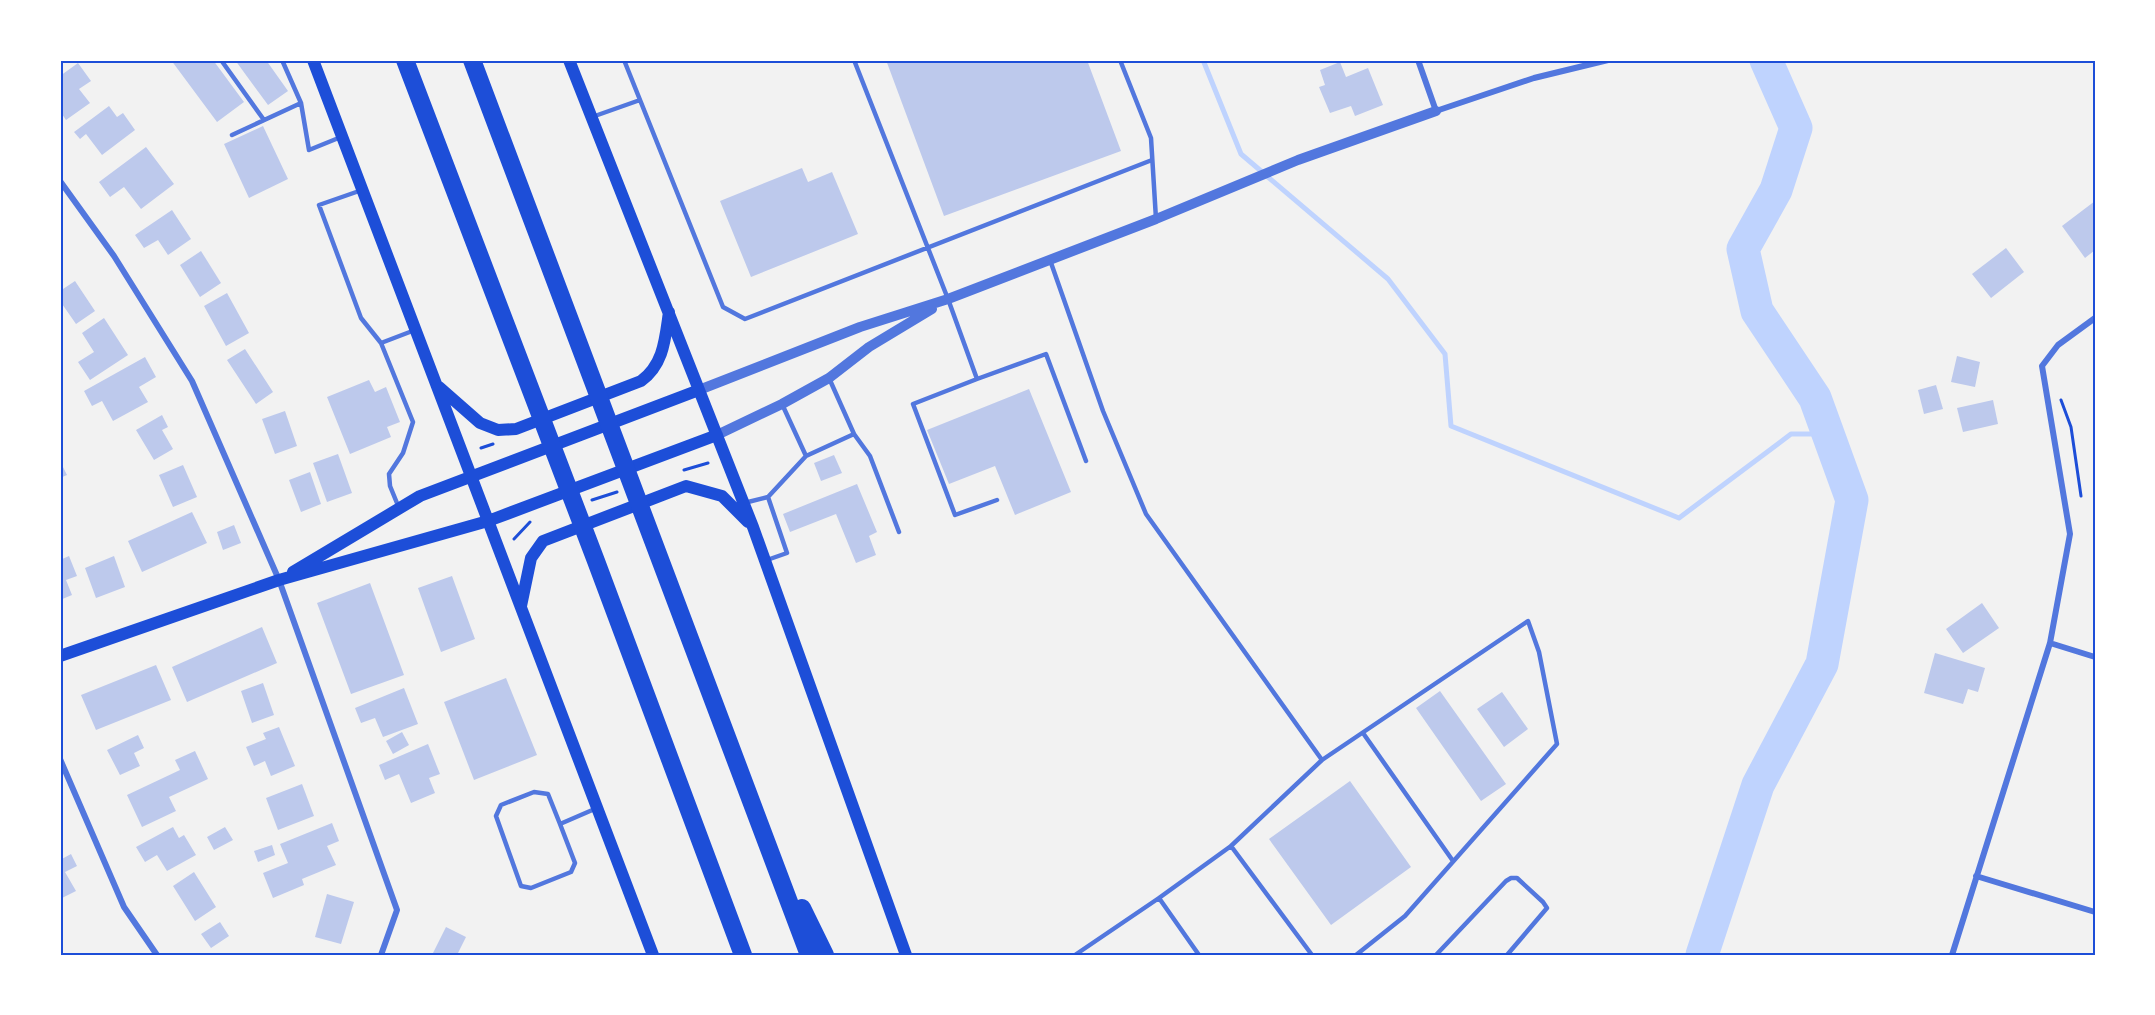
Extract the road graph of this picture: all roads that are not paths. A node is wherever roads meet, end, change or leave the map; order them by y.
1 (221, 60) edge
2 (282, 60) edge
3 (313, 60) edge
4 (405, 60) edge
5 (472, 60) edge
6 (569, 60) edge
7 (624, 60) edge
8 (855, 60) edge
9 (1120, 60) edge
10 (1418, 60) edge
11 (1608, 60) edge
12 (640, 100) junction
13 (301, 103) junction
14 (1436, 111) junction
15 (592, 117) junction
16 (264, 120) junction
17 (232, 135) dead end
18 (343, 136) junction
19 (1152, 160) junction
20 (60, 180) edge
21 (362, 190) junction
22 (1156, 219) junction
23 (927, 248) junction
24 (1050, 260) junction
25 (948, 299) junction
26 (669, 310) junction
27 (2095, 318) edge
28 (415, 330) junction
29 (381, 343) junction
30 (829, 378) junction
31 (977, 379) junction
32 (438, 386) junction
33 (699, 390) junction
34 (782, 404) junction
35 (854, 434) junction
36 (717, 435) junction
37 (806, 456) junction
38 (1086, 461) dead end
39 (471, 475) junction
40 (768, 497) junction
41 (997, 500) dead end
42 (738, 506) junction
43 (399, 508) junction
44 (488, 521) junction
45 (899, 532) dead end
46 (764, 561) junction
47 (279, 580) junction
48 (521, 608) junction
49 (2050, 643) junction
50 (60, 656) edge
51 (2095, 657) edge
52 (1363, 733) junction
53 (60, 759) edge
54 (1322, 760) junction
55 (748, 796) junction
56 (597, 808) junction
57 (560, 825) junction
58 (1231, 846) junction
59 (1453, 861) junction
60 (708, 862) junction
61 (1976, 876) junction
62 (1159, 898) junction
63 (2095, 912) edge
64 (157, 955) edge
65 (381, 955) edge
66 (653, 955) edge
67 (732, 955) edge
68 (743, 955) edge
69 (808, 955) edge
70 (825, 955) edge
71 (906, 955) edge
72 (1075, 955) edge
73 (1199, 955) edge
74 (1312, 955) edge
75 (1356, 955) edge
76 (1436, 955) edge
77 (1508, 955) edge
78 (1952, 955) edge

1 - 16 lane
2 - 13 lane
3 - 18 main road
4 - 60 highway
5 - 55 highway
6 - 15 main road
7 - 12 lane
8 - 23 lane
9 - 19 lane
10 - 14 street
11 - 14 street
12 - 15 lane
12 - 23 lane
13 - 16 lane
13 - 18 lane
14 - 22 street
15 - 26 main road
16 - 17 lane
18 - 21 main road
19 - 22 lane
19 - 23 lane
20 - 47 street
21 - 28 main road
21 - 29 lane
22 - 24 street
23 - 25 lane
24 - 25 street
24 - 54 lane
25 - 30 street
25 - 31 lane
25 - 33 street
26 - 32 main road
26 - 33 main road
27 - 49 street
28 - 29 lane
28 - 32 main road
29 - 43 lane
30 - 34 street
30 - 35 lane
31 - 38 lane
31 - 41 lane
32 - 39 main road
33 - 36 main road
33 - 39 main road
34 - 36 street
34 - 37 lane
35 - 37 lane
35 - 45 lane
36 - 42 main road
36 - 44 main road
37 - 40 lane
39 - 43 main road
39 - 44 main road
40 - 42 lane
40 - 46 lane
42 - 46 main road
42 - 48 main road
43 - 47 main road
44 - 47 main road
44 - 48 main road
46 - 71 main road
47 - 50 main road
47 - 65 street
48 - 56 main road
49 - 51 street
49 - 61 street
52 - 54 lane
52 - 59 lane
52 - 59 lane
53 - 64 street
54 - 58 lane
55 - 69 highway
55 - 70 highway
56 - 57 lane
56 - 66 main road
57 - 57 lane
58 - 62 lane
58 - 74 lane
59 - 75 lane
60 - 67 highway
60 - 68 highway
61 - 63 street
61 - 78 street
62 - 72 lane
62 - 73 lane
76 - 77 lane

